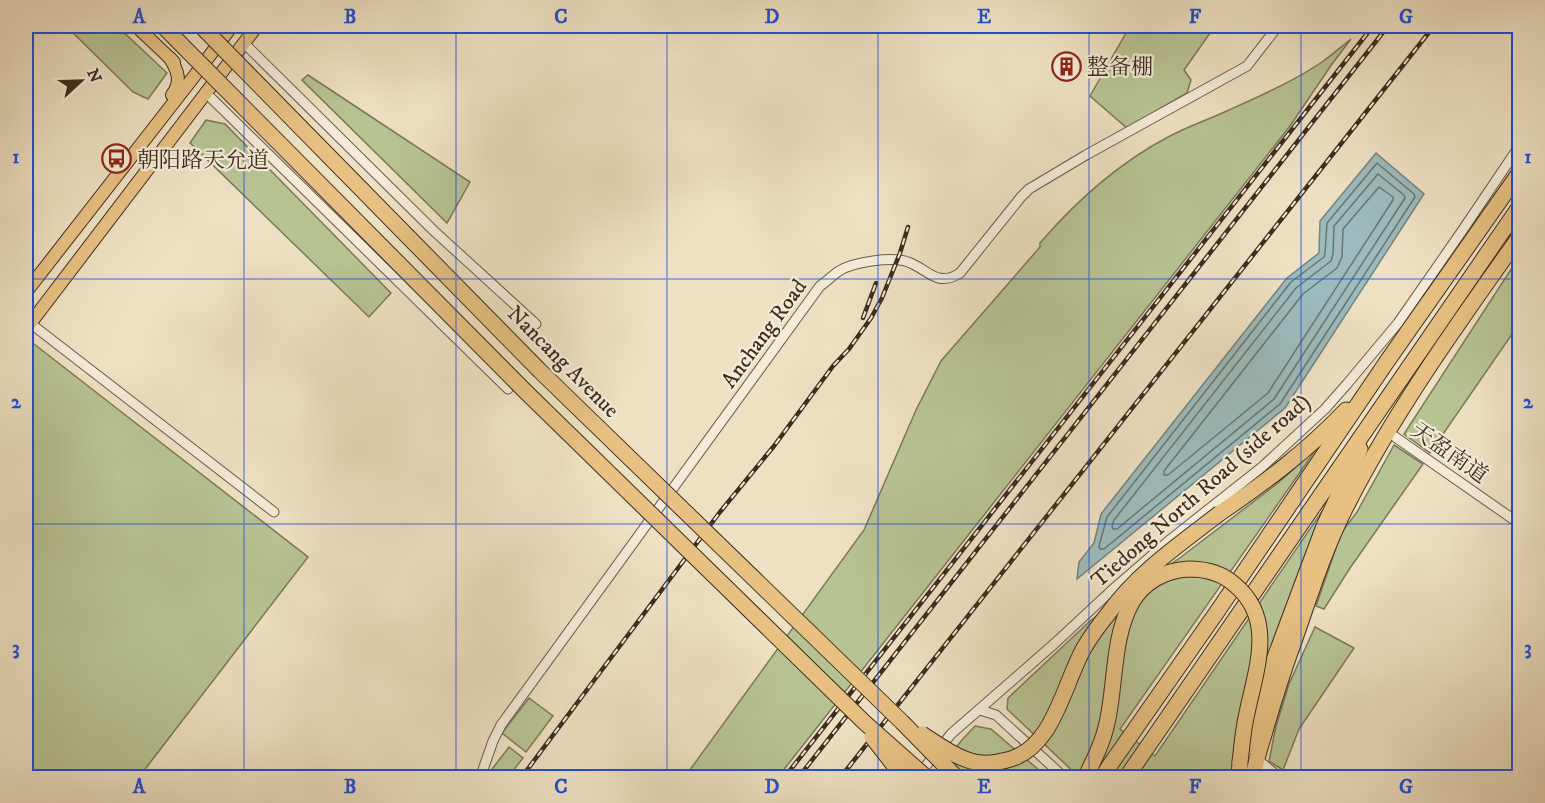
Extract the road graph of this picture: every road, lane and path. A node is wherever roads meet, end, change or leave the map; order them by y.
1 (136, 26) edge
2 (163, 26) edge
3 (201, 26) edge
4 (257, 26) edge
5 (1278, 26) edge
6 (229, 27) edge
7 (244, 43) junction
8 (170, 58) junction
9 (192, 79) junction
10 (205, 92) junction
11 (1520, 145) edge
12 (127, 160) junction
13 (1520, 172) edge
14 (1519, 206) edge
15 (1520, 236) edge
16 (26, 292) edge
17 (536, 324) dead end
18 (28, 326) edge
19 (1388, 360) junction
20 (508, 389) dead end
21 (1385, 401) junction
22 (1388, 432) junction
23 (274, 512) dead end
24 (1520, 524) edge
25 (980, 710) junction
26 (864, 722) junction
27 (902, 722) junction
28 (1257, 759) junction
29 (1240, 770) edge
30 (480, 777) edge
31 (904, 777) edge
32 (916, 777) edge
33 (927, 777) edge
34 (957, 777) edge
35 (1065, 777) edge
36 (1085, 777) edge
37 (1101, 777) edge
38 (1126, 777) edge
39 (1253, 777) edge
40 (1280, 777) edge

1 - 8 main road
2 - 26 highway, bridge
3 - 27 highway, Nancang Avenue, bridge
4 - 7 main road
5 - 30 street, Anchang Road
6 - 7 main road
6 - 9 main road
7 - 10 main road
7 - 17 street
8 - 9 main road
8 - 12 main road
9 - 10 main road
9 - 12 main road
10 - 18 main road
10 - 20 street
11 - 25 street, Tiedong North Road (side road)
12 - 16 main road
13 - 19 highway
14 - 21 highway
15 - 22 highway
18 - 23 street
19 - 27 highway, bridge
19 - 37 highway
21 - 29 highway, bridge
21 - 38 highway
22 - 24 street, 天盈南道
22 - 28 highway
25 - 32 street, Tiedong North Road (side road)
25 - 35 street
26 - 31 highway, bridge
26 - 33 highway, bridge
27 - 34 highway, bridge
28 - 39 highway
28 - 40 street
29 - 36 highway, bridge

